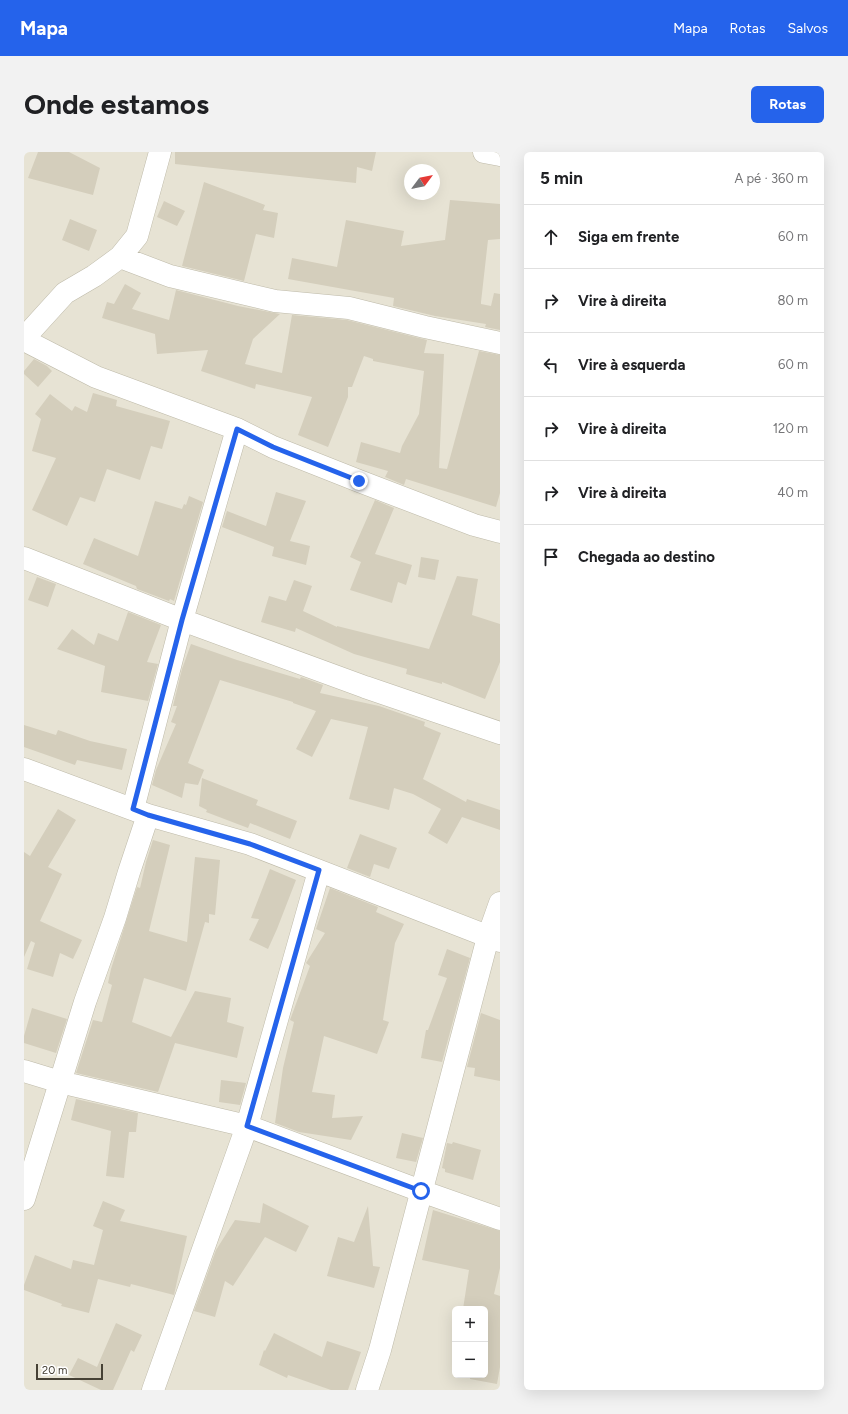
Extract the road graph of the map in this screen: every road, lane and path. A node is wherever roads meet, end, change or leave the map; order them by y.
1 (160, 152) edge
2 (484, 152) edge
3 (500, 155) edge
4 (120, 257) junction
5 (24, 339) edge
6 (500, 342) edge
7 (237, 429) junction
8 (500, 532) edge
9 (24, 558) edge
10 (182, 620) junction
11 (500, 733) edge
12 (24, 769) edge
13 (140, 812) junction
14 (319, 870) junction
15 (500, 903) edge
16 (494, 939) edge
17 (24, 1071) edge
18 (60, 1082) junction
19 (247, 1126) junction
20 (421, 1191) junction
21 (24, 1199) edge
22 (500, 1219) edge
23 (153, 1390) edge
24 (367, 1390) edge

1 - 4 street
2 - 3 street
4 - 5 street
4 - 6 street
5 - 7 street
7 - 8 street
7 - 10 street
9 - 10 street
10 - 11 street
10 - 13 street
12 - 13 street
13 - 14 street
13 - 18 street
14 - 16 street
14 - 19 street
15 - 16 street
16 - 20 street
17 - 18 street
18 - 19 street
18 - 21 street
19 - 20 street
19 - 23 street
20 - 22 street
20 - 24 street

